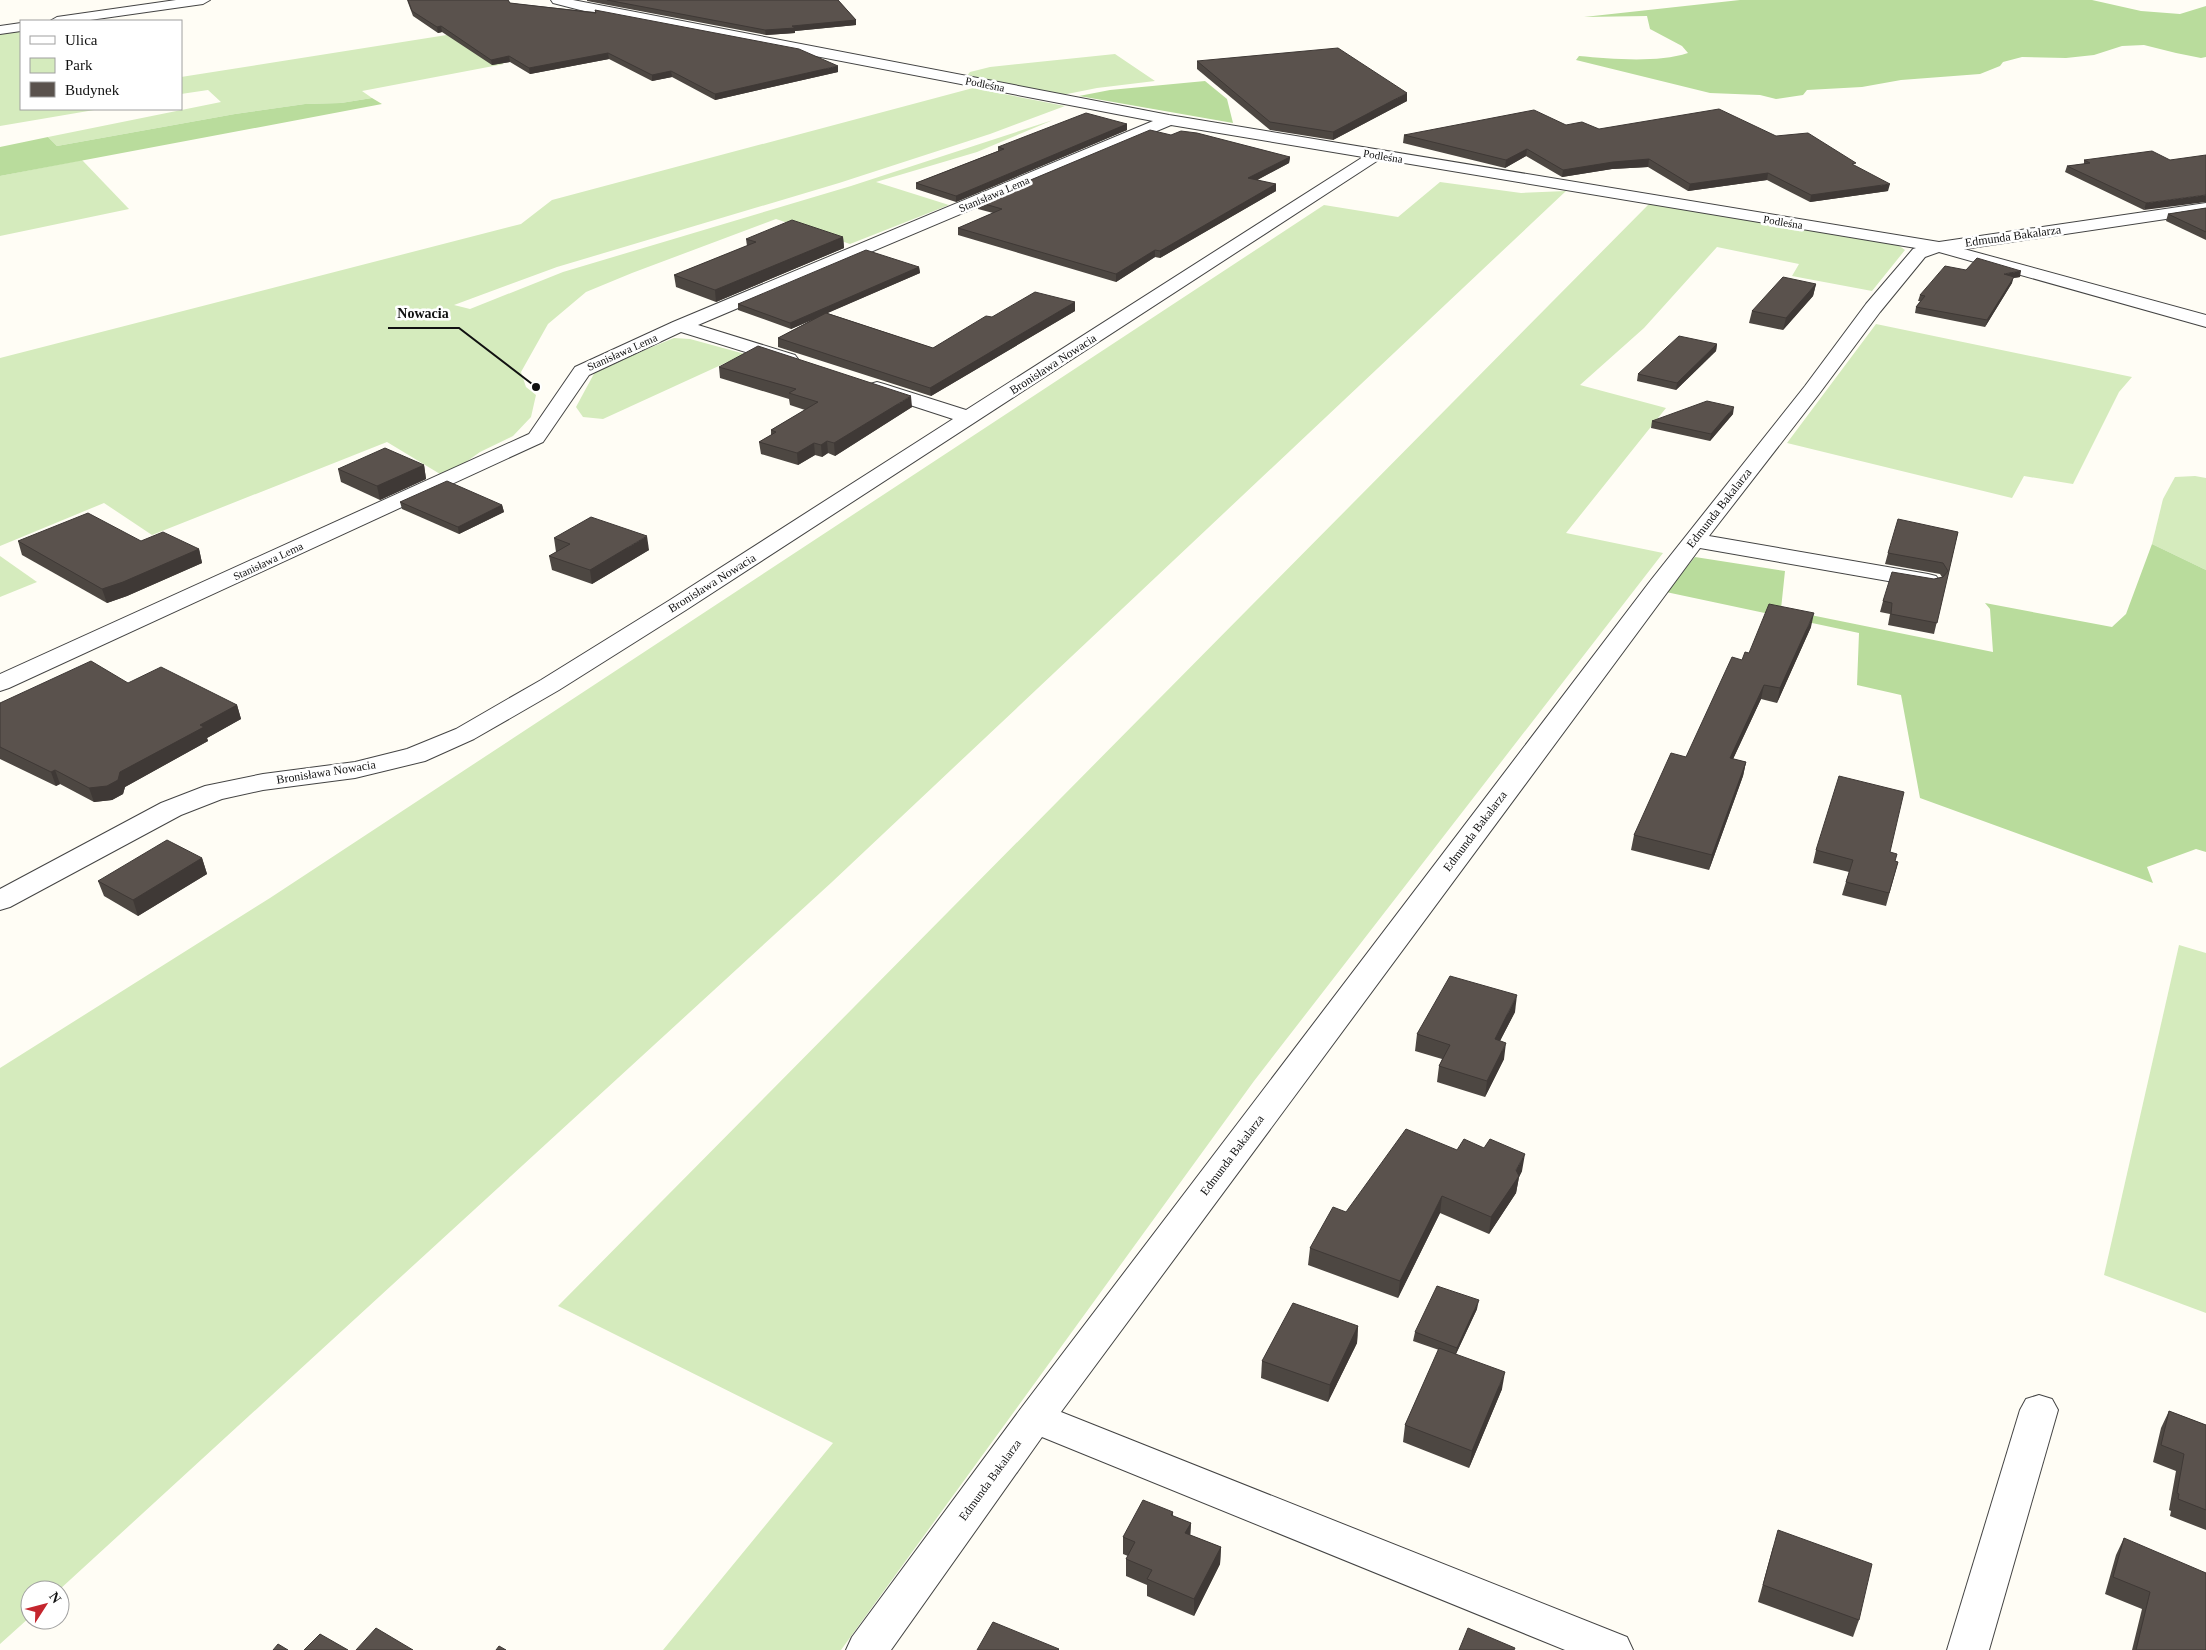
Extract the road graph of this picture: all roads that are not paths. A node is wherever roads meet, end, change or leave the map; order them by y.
1 (203, 0) edge
2 (558, 0) edge
3 (64, 20) edge
4 (20, 26) edge
5 (0, 30) edge
6 (1169, 120) junction
7 (1376, 155) junction
8 (2206, 208) edge
9 (1939, 247) junction
10 (2206, 322) edge
11 (680, 326) junction
12 (805, 364) edge
13 (860, 382) edge
14 (970, 418) junction
15 (1694, 540) junction
16 (1932, 581) edge
17 (0, 683) edge
18 (0, 901) edge
19 (2039, 1410) dead end
20 (1035, 1418) junction
21 (867, 1650) edge
22 (1612, 1650) edge
23 (1968, 1650) edge

1 - 3 street
2 - 6 street, Podleśna
4 - 5 street
6 - 7 street, Podleśna
6 - 11 street, Stanisława Lema
7 - 9 street, Podleśna
7 - 14 street, Bronisława Nowacia
8 - 9 street, Edmunda Bakalarza
9 - 10 street, Podleśna
9 - 15 street, Edmunda Bakalarza
11 - 12 street
11 - 17 street, Stanisława Lema
13 - 14 street
14 - 18 street, Bronisława Nowacia
15 - 16 street
15 - 20 street, Edmunda Bakalarza
19 - 23 street
20 - 21 street, Edmunda Bakalarza
20 - 22 street

